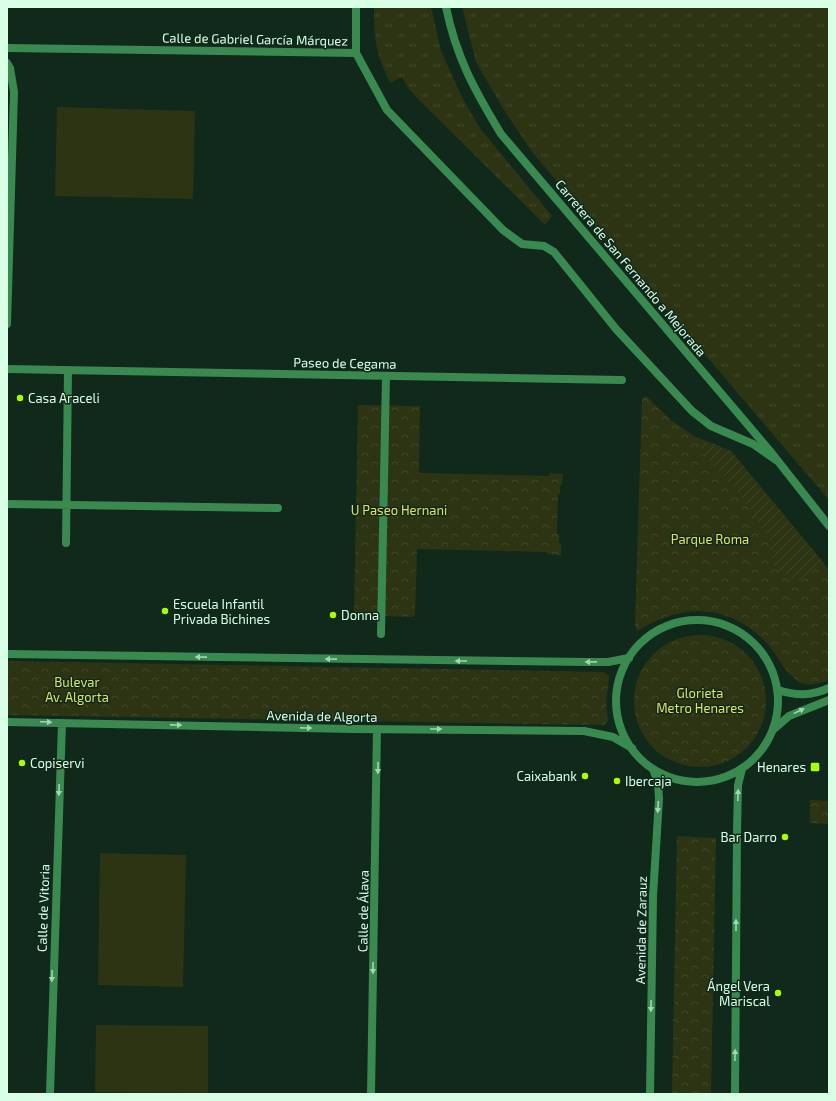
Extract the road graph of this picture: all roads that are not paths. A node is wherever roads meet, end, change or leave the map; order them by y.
1 (356, 7) edge
2 (446, 7) edge
3 (7, 48) edge
4 (356, 53) junction
5 (7, 63) edge
6 (7, 324) edge
7 (7, 370) edge
8 (68, 371) junction
9 (386, 376) junction
10 (622, 380) dead end
11 (780, 463) junction
12 (7, 504) edge
13 (67, 505) junction
14 (278, 508) dead end
15 (829, 526) edge
16 (66, 543) dead end
17 (381, 634) dead end
18 (7, 654) edge
19 (629, 658) junction
20 (829, 688) edge
21 (778, 690) junction
22 (829, 700) edge
23 (7, 722) edge
24 (62, 723) junction
25 (378, 729) junction
26 (774, 729) junction
27 (632, 748) junction
28 (653, 769) junction
29 (742, 769) junction
30 (50, 1094) edge
31 (371, 1094) edge
32 (650, 1094) edge
33 (735, 1094) edge

1 - 4 street
2 - 11 street, Carretera de San Fernando a Mejorada
3 - 4 street, Calle de Gabriel García Márquez
4 - 11 street, Calle de Gabriel García Márquez
5 - 6 street
7 - 8 street, Paseo de Cegama
8 - 9 street, Paseo de Cegama
8 - 13 street
9 - 10 street, Paseo de Cegama
9 - 17 street
11 - 15 street, Carretera de San Fernando a Mejorada
12 - 13 street
13 - 14 street
13 - 16 street
19 -> 18 street
19 - 21 street
19 - 27 street
20 - 21 street
21 - 26 street
26 -> 22 street
23 -> 24 street, Avenida de Algorta
24 -> 25 street, Avenida de Algorta
24 -> 30 street, Calle de Vitoria
25 -> 27 street, Avenida de Algorta
25 -> 31 street, Calle de Álava
26 - 29 street
27 - 28 street
28 - 29 street
28 -> 32 street, Avenida de Zarauz
33 -> 29 street

